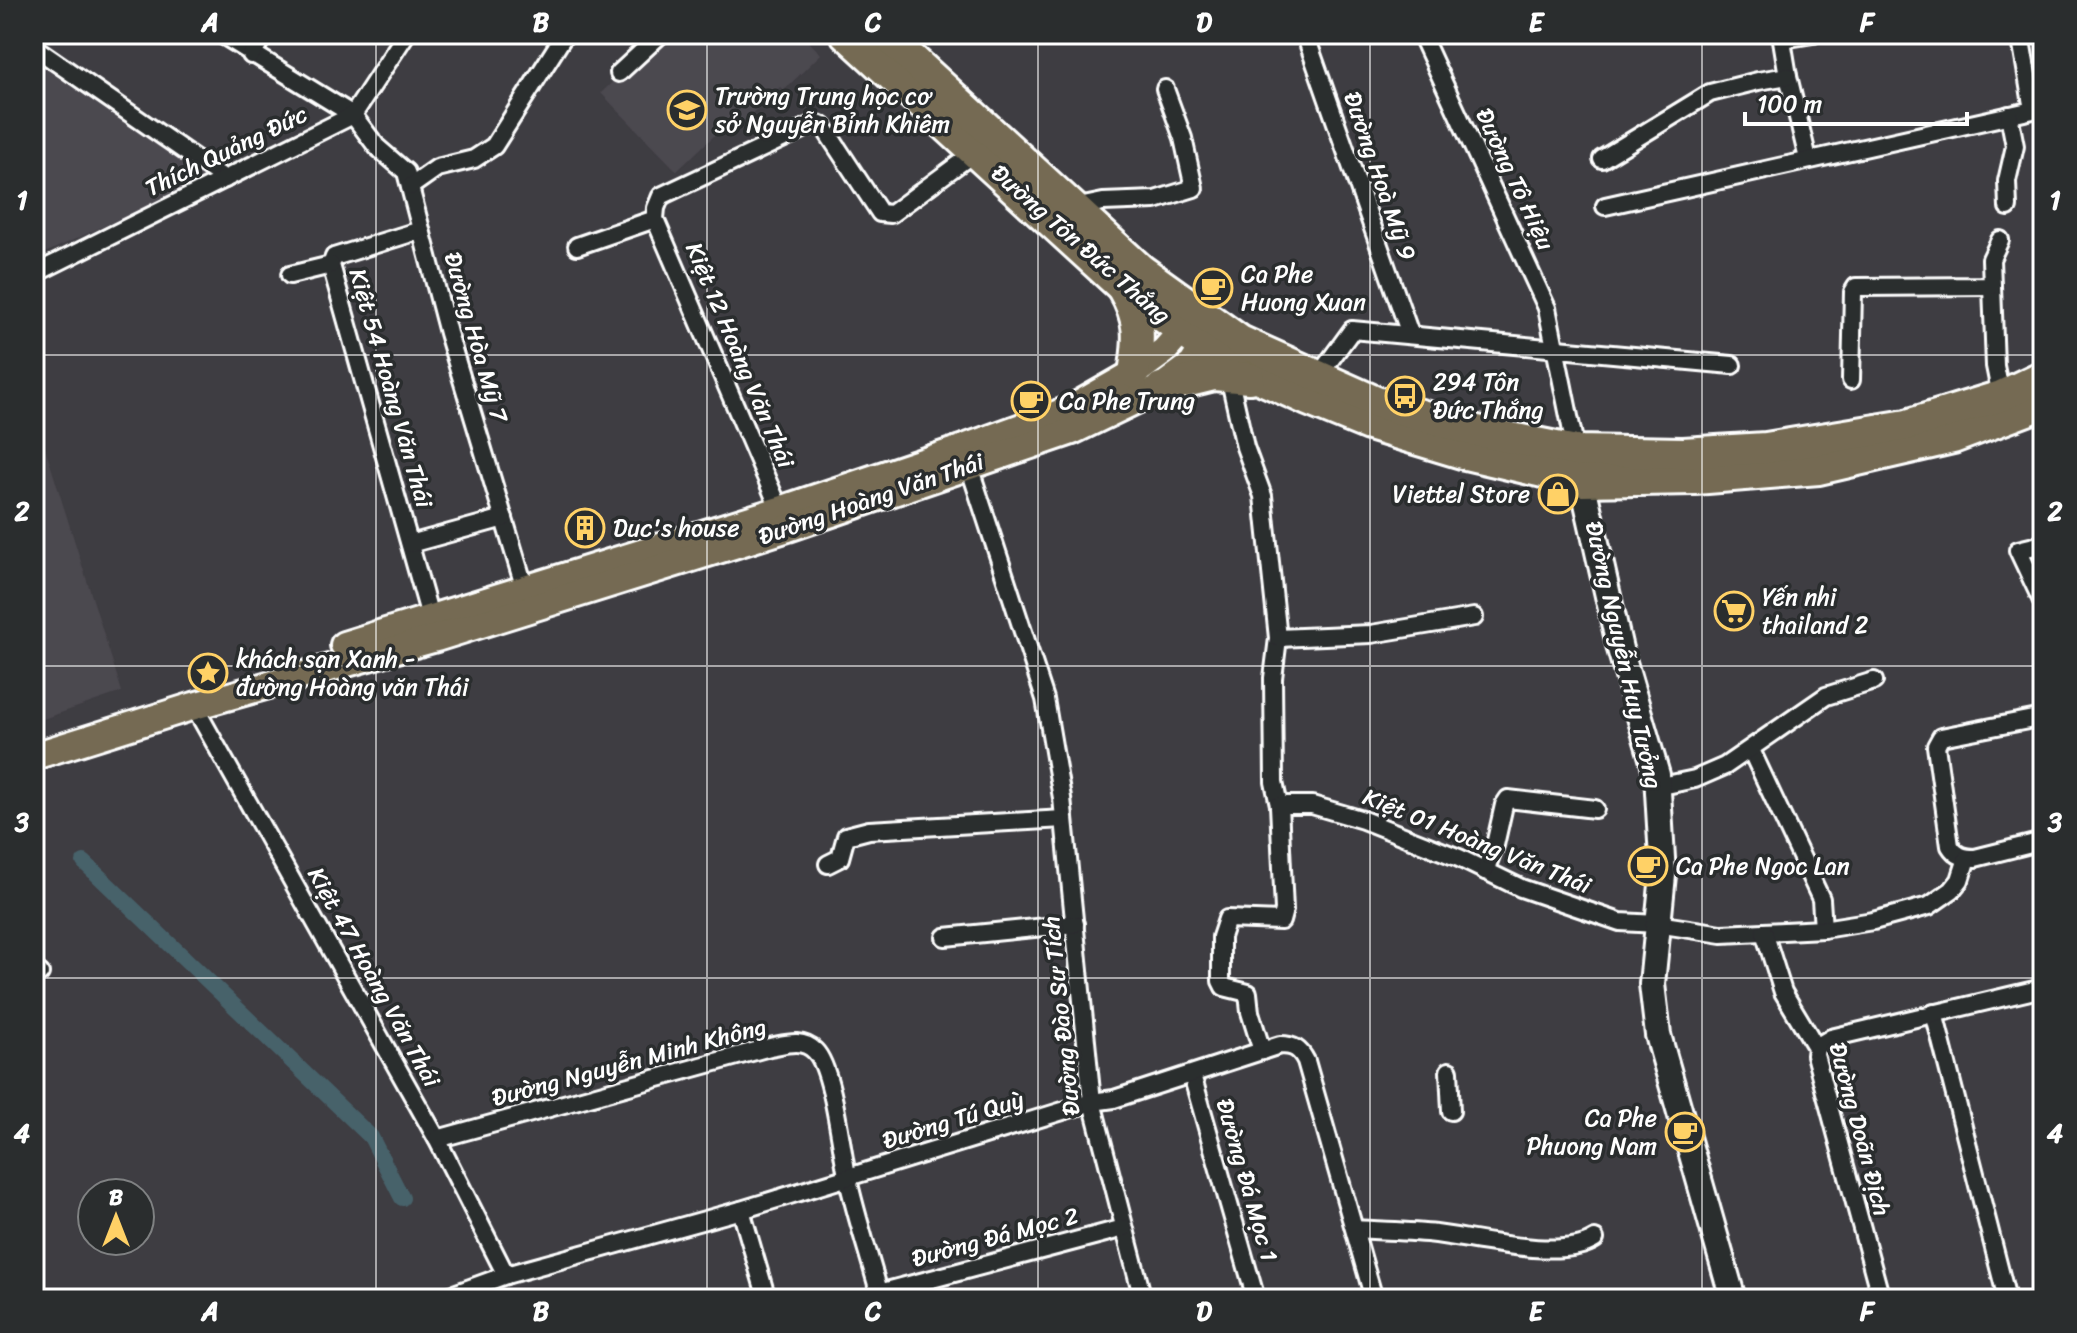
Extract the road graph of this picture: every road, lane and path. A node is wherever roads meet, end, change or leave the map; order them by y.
1 (221, 34) edge
2 (265, 34) edge
3 (406, 34) edge
4 (565, 34) edge
5 (661, 34) edge
6 (846, 34) edge
7 (885, 34) edge
8 (1305, 34) edge
9 (1421, 34) edge
10 (1813, 34) edge
11 (2020, 34) edge
12 (1782, 37) edge
13 (34, 47) edge
14 (251, 55) junction
15 (619, 73) dead end
16 (1788, 76) junction
17 (1165, 89) dead end
18 (353, 115) junction
19 (2009, 115) junction
20 (975, 152) junction
21 (1602, 159) dead end
22 (1808, 159) junction
23 (225, 179) junction
24 (410, 187) junction
25 (1605, 206) dead end
26 (2008, 207) dead end
27 (1074, 208) junction
28 (655, 219) junction
29 (421, 230) junction
30 (2000, 240) dead end
31 (577, 246) dead end
32 (331, 265) junction
33 (34, 274) edge
34 (290, 275) dead end
35 (1992, 286) junction
36 (1122, 287) junction
37 (1200, 329) junction
38 (1410, 334) junction
39 (1556, 348) junction
40 (1732, 365) dead end
41 (1134, 373) junction
42 (1229, 376) junction
43 (2043, 376) edge
44 (1317, 378) junction
45 (1851, 380) dead end
46 (1265, 381) junction
47 (1161, 388) junction
48 (2001, 396) junction
49 (2043, 404) edge
50 (1576, 451) junction
51 (1816, 455) junction
52 (969, 466) junction
53 (1582, 481) junction
54 (780, 510) junction
55 (504, 518) junction
56 (410, 544) junction
57 (2043, 544) edge
58 (525, 589) junction
59 (2043, 603) edge
60 (1474, 617) dead end
61 (431, 620) junction
62 (1278, 638) junction
63 (1874, 681) dead end
64 (194, 706) junction
65 (2043, 717) edge
66 (34, 737) edge
67 (63, 737) junction
68 (1751, 750) junction
69 (34, 756) edge
70 (1657, 787) junction
71 (1279, 805) junction
72 (1595, 809) dead end
73 (1064, 819) junction
74 (2043, 841) edge
75 (1971, 858) junction
76 (828, 864) dead end
77 (1485, 871) junction
78 (1075, 924) junction
79 (1657, 924) junction
80 (1823, 929) junction
81 (1764, 932) junction
82 (945, 937) dead end
83 (2043, 988) edge
84 (1934, 1013) junction
85 (1816, 1047) junction
86 (1262, 1051) junction
87 (1449, 1071) dead end
88 (1192, 1075) junction
89 (1092, 1102) junction
90 (1451, 1111) dead end
91 (437, 1139) junction
92 (848, 1178) junction
93 (741, 1210) junction
94 (1124, 1228) junction
95 (1355, 1229) junction
96 (1595, 1239) dead end
97 (506, 1275) junction
98 (880, 1296) edge
99 (440, 1299) edge
100 (767, 1299) edge
101 (1143, 1299) edge
102 (1256, 1299) edge
103 (1374, 1299) edge
104 (1732, 1299) edge
105 (1881, 1299) edge
106 (2007, 1299) edge

1 - 14 street
2 - 14 street
3 - 18 street
4 - 24 street
5 - 15 street
6 - 20 highway, Đường Tôn Đức Thắng
7 - 27 highway, Đường Tôn Đức Thắng
8 - 38 street, Đường Hoà Mỹ 9
9 - 39 street, Đường Tô Hiệu
10 - 12 street
11 - 19 street
12 - 16 street
13 - 23 street
14 - 18 street
16 - 21 street
16 - 22 street
17 - 27 street
18 - 23 street, Thích Quảng Đức
18 - 24 street, Đường Hòa Mỹ 7
19 - 22 street
19 - 26 street
20 - 28 street
20 - 36 highway, Đường Tôn Đức Thắng
22 - 25 street
23 - 33 street, Thích Quảng Đức
24 - 29 street, Đường Hòa Mỹ 7
27 - 37 highway, Đường Tôn Đức Thắng
28 - 31 street
28 - 54 street, Kiệt 12 Hoàng Văn Thái
29 - 32 street, Kiệt 54 Hoàng Văn Thái
29 - 55 street, Đường Hòa Mỹ 7
30 - 35 street
32 - 34 street
32 - 56 street, Kiệt 54 Hoàng Văn Thái
35 - 45 street
35 - 48 street
36 - 37 highway, Đường Tôn Đức Thắng
36 - 41 highway
37 - 41 main road, Đường Hoàng Văn Thái
37 - 44 highway, Đường Tôn Đức Thắng
37 - 46 highway, Đường Tôn Đức Thắng
37 - 47 main road, Đường Hoàng Văn Thái
38 - 39 street
38 - 44 street
39 - 40 street
39 - 50 street, Đường Tô Hiệu
41 - 54 main road, Đường Hoàng Văn Thái
42 - 46 highway
42 - 47 highway
42 - 62 street
43 - 48 highway, Đường Tôn Đức Thắng
44 - 50 highway, Đường Tôn Đức Thắng
46 - 53 highway, Đường Tôn Đức Thắng
47 - 52 main road, Đường Hoàng Văn Thái
48 - 51 highway, Đường Tôn Đức Thắng
49 - 51 highway, Đường Tôn Đức Thắng
50 - 51 highway, Đường Tôn Đức Thắng
50 - 53 street, Đường Nguyễn Huy Tưởng
51 - 53 highway, Đường Tôn Đức Thắng
52 - 64 main road, Đường Hoàng Văn Thái
52 - 73 street, Đường Đào Sư Tích
53 - 70 street, Đường Nguyễn Huy Tưởng
54 - 58 main road, Đường Hoàng Văn Thái
55 - 56 street
55 - 58 street, Đường Hòa Mỹ 7
56 - 61 street, Kiệt 54 Hoàng Văn Thái
57 - 59 street
58 - 61 main road, Đường Hoàng Văn Thái
60 - 62 street
61 - 67 main road, Đường Hoàng Văn Thái
62 - 71 street
63 - 68 street
64 - 67 main road, Đường Hoàng Văn Thái
64 - 91 street, Kiệt 47 Hoàng Văn Thái
65 - 75 street
66 - 67 main road, Đường Hoàng Văn Thái
67 - 69 main road, Đường Hoàng Văn Thái
68 - 70 street
68 - 80 street
70 - 79 street, Đường Nguyễn Huy Tưởng
71 - 77 street, Kiệt 01 Hoàng Văn Thái
71 - 86 street
72 - 77 street
73 - 76 street
73 - 78 street, Đường Đào Sư Tích
74 - 75 street
75 - 80 street, Kiệt 01 Hoàng Văn Thái
77 - 79 street, Kiệt 01 Hoàng Văn Thái
78 - 82 street
78 - 89 street, Đường Đào Sư Tích
79 - 81 street, Kiệt 01 Hoàng Văn Thái
79 - 104 street, Đường Nguyễn Huy Tưởng
80 - 81 street, Kiệt 01 Hoàng Văn Thái
81 - 85 street, Đường Doãn Địch
83 - 84 street
84 - 85 street
84 - 106 street
85 - 105 street, Đường Doãn Địch
86 - 88 street, Đường Tú Quỳ
86 - 95 street, Đường Tú Quỳ
87 - 90 street
88 - 89 street, Đường Tú Quỳ
88 - 102 street, Đường Đá Mọc 1
89 - 92 street, Đường Tú Quỳ
89 - 94 street, Đường Đào Sư Tích
91 - 92 street, Đường Nguyễn Minh Không
91 - 97 street, Kiệt 47 Hoàng Văn Thái
92 - 93 street, Đường Tú Quỳ
92 - 98 street, Đường Nguyễn Minh Không
93 - 97 street, Đường Tú Quỳ
93 - 100 street
94 - 98 street, Đường Đá Mọc 2
94 - 101 street, Đường Đào Sư Tích
95 - 96 street
95 - 103 street, Đường Tú Quỳ
97 - 99 street, Đường Tú Quỳ

